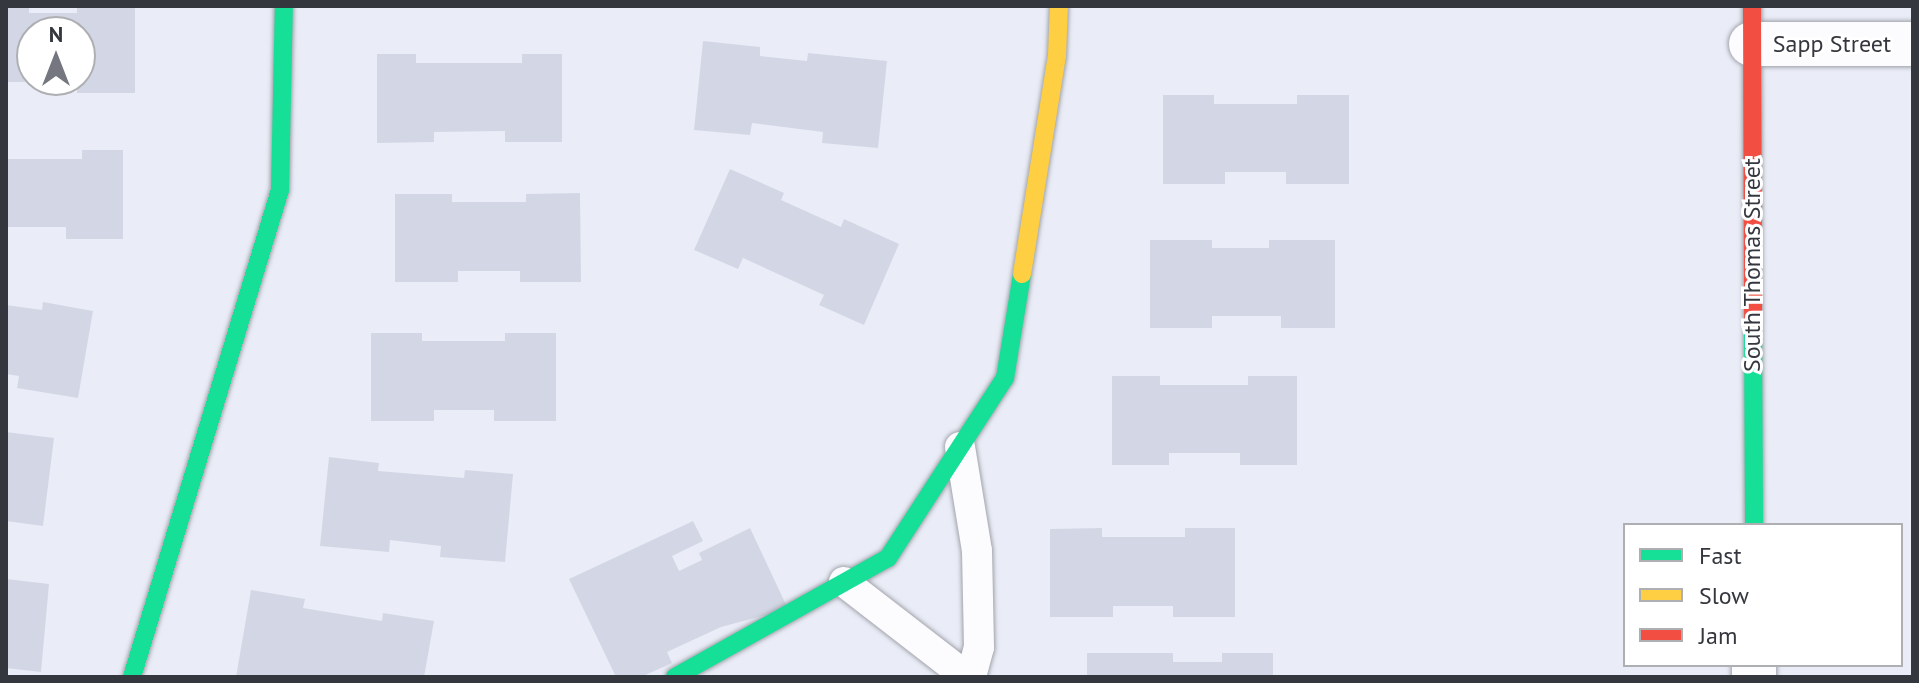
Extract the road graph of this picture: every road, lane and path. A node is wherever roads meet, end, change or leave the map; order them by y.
1 (284, 6) edge
2 (1059, 6) edge
3 (1751, 25) edge
4 (1913, 44) edge
5 (960, 447) junction
6 (1754, 523) edge
7 (844, 582) junction
8 (132, 677) edge
9 (675, 677) edge
10 (969, 677) edge

1 - 8 street
2 - 5 street
3 - 4 street, Sapp Street
3 - 6 street, South Thomas Street
5 - 7 street
5 - 10 lane
7 - 9 street
7 - 10 lane

